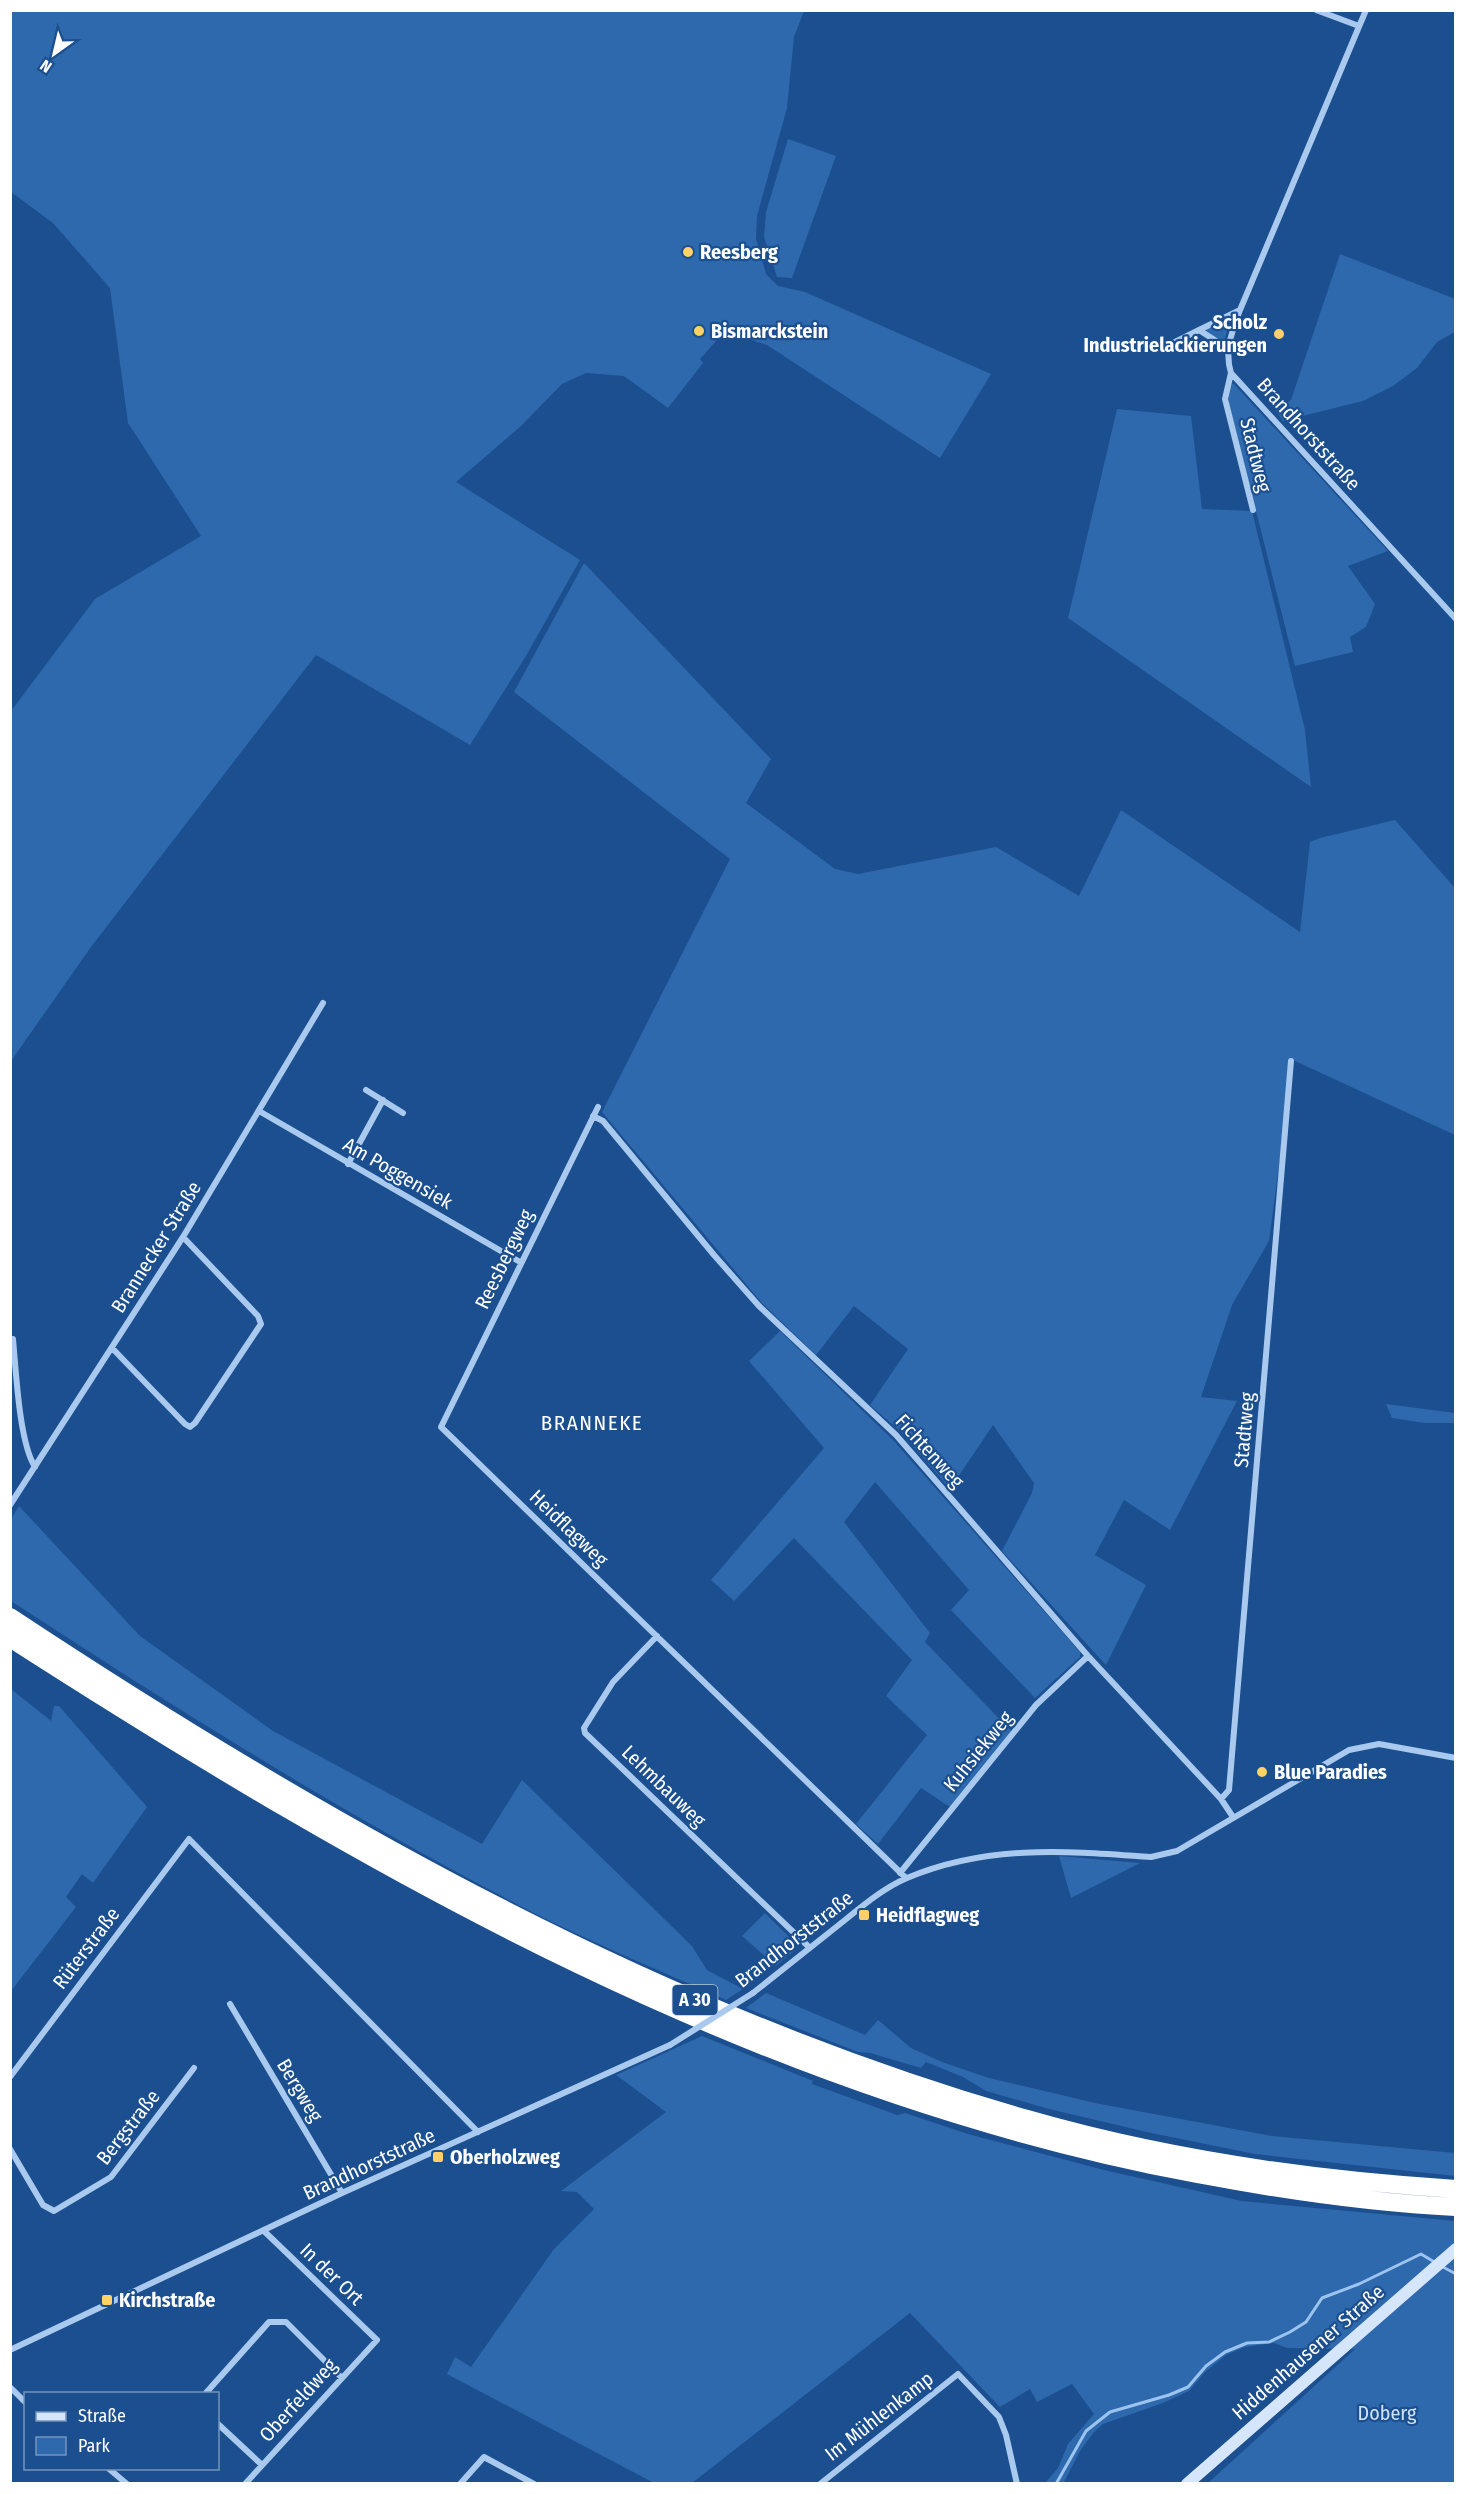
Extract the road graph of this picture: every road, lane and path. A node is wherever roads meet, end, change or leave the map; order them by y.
1 (1316, 10) edge
2 (1366, 10) edge
3 (1359, 26) junction
4 (1240, 310) junction
5 (1199, 330) junction
6 (1167, 346) dead end
7 (1227, 348) junction
8 (1231, 373) junction
9 (1253, 510) dead end
10 (1455, 619) edge
11 (323, 1003) dead end
12 (1291, 1061) dead end
13 (366, 1090) dead end
14 (383, 1100) junction
15 (598, 1107) dead end
16 (260, 1111) junction
17 (403, 1113) dead end
18 (593, 1116) junction
19 (348, 1164) junction
20 (183, 1237) junction
21 (520, 1262) junction
22 (13, 1339) dead end
23 (112, 1348) junction
24 (441, 1427) joint
25 (35, 1467) junction
26 (10, 1505) edge
27 (10, 1617) edge
28 (657, 1636) junction
29 (10, 1638) edge
30 (1088, 1656) junction
31 (1455, 1758) edge
32 (1221, 1799) junction
33 (1233, 1816) junction
34 (903, 1875) junction
35 (810, 1948) junction
36 (230, 2004) dead end
37 (194, 2068) dead end
38 (10, 2077) edge
39 (478, 2132) junction
40 (10, 2149) edge
41 (342, 2193) junction
42 (1453, 2198) edge
43 (264, 2231) junction
44 (1454, 2250) edge
45 (377, 2340) joint
46 (10, 2350) edge
47 (341, 2378) junction
48 (10, 2387) edge
49 (207, 2392) edge
50 (24, 2401) edge
51 (219, 2425) edge
52 (262, 2465) junction
53 (109, 2470) edge
54 (127, 2484) edge
55 (245, 2484) edge
56 (460, 2484) edge
57 (534, 2484) edge
58 (820, 2484) edge
59 (1017, 2484) edge
60 (1186, 2484) edge

1 - 3 street
2 - 3 street, Brandhorststraße
3 - 4 street, Brandhorststraße
4 - 5 street
4 - 7 street, Brandhorststraße
5 - 6 street
5 - 7 street
7 - 8 street, Brandhorststraße
8 - 9 street, Stadtweg
8 - 10 street, Brandhorststraße
11 - 16 street, Brannecker Straße
12 - 32 street, Stadtweg
13 - 14 street
14 - 17 street
14 - 19 street
15 - 18 street, Reesbergweg
16 - 19 street, Am Poggensiek
16 - 20 street, Brannecker Straße
18 - 21 street, Reesbergweg
18 - 30 street, Fichtenweg
19 - 21 street, Am Poggensiek
20 - 23 street, Brannecker Straße
20 - 23 street
21 - 24 street, Reesbergweg
22 - 25 street
23 - 25 street, Brannecker Straße
24 - 28 street, Heidflagweg
25 - 26 street, Brannecker Straße
27 - 42 highway, A 30
28 - 34 street, Heidflagweg
28 - 35 street, Lehmbauweg
29 - 42 highway, A 30
30 - 32 street, Fichtenweg
30 - 34 street, Kuhsiekweg
31 - 33 street, Brandhorststraße
32 - 33 street, Fichtenweg
33 - 34 street, Brandhorststraße
34 - 35 street, Brandhorststraße
35 - 39 street, Brandhorststraße, bridge
36 - 41 street, Bergweg
37 - 40 street, Bergstraße
38 - 39 street, Rüterstraße
39 - 41 street, Brandhorststraße
41 - 43 street, Brandhorststraße
43 - 45 street, In der Ort
43 - 46 street, Brandhorststraße
44 - 60 street, Hiddenhausener Straße
45 - 47 street, Oberfeldweg
47 - 49 street
47 - 52 street, Oberfeldweg
48 - 50 street
51 - 52 street
52 - 55 street, Oberfeldweg
53 - 54 street
56 - 57 street
58 - 59 street, Im Mühlenkamp

